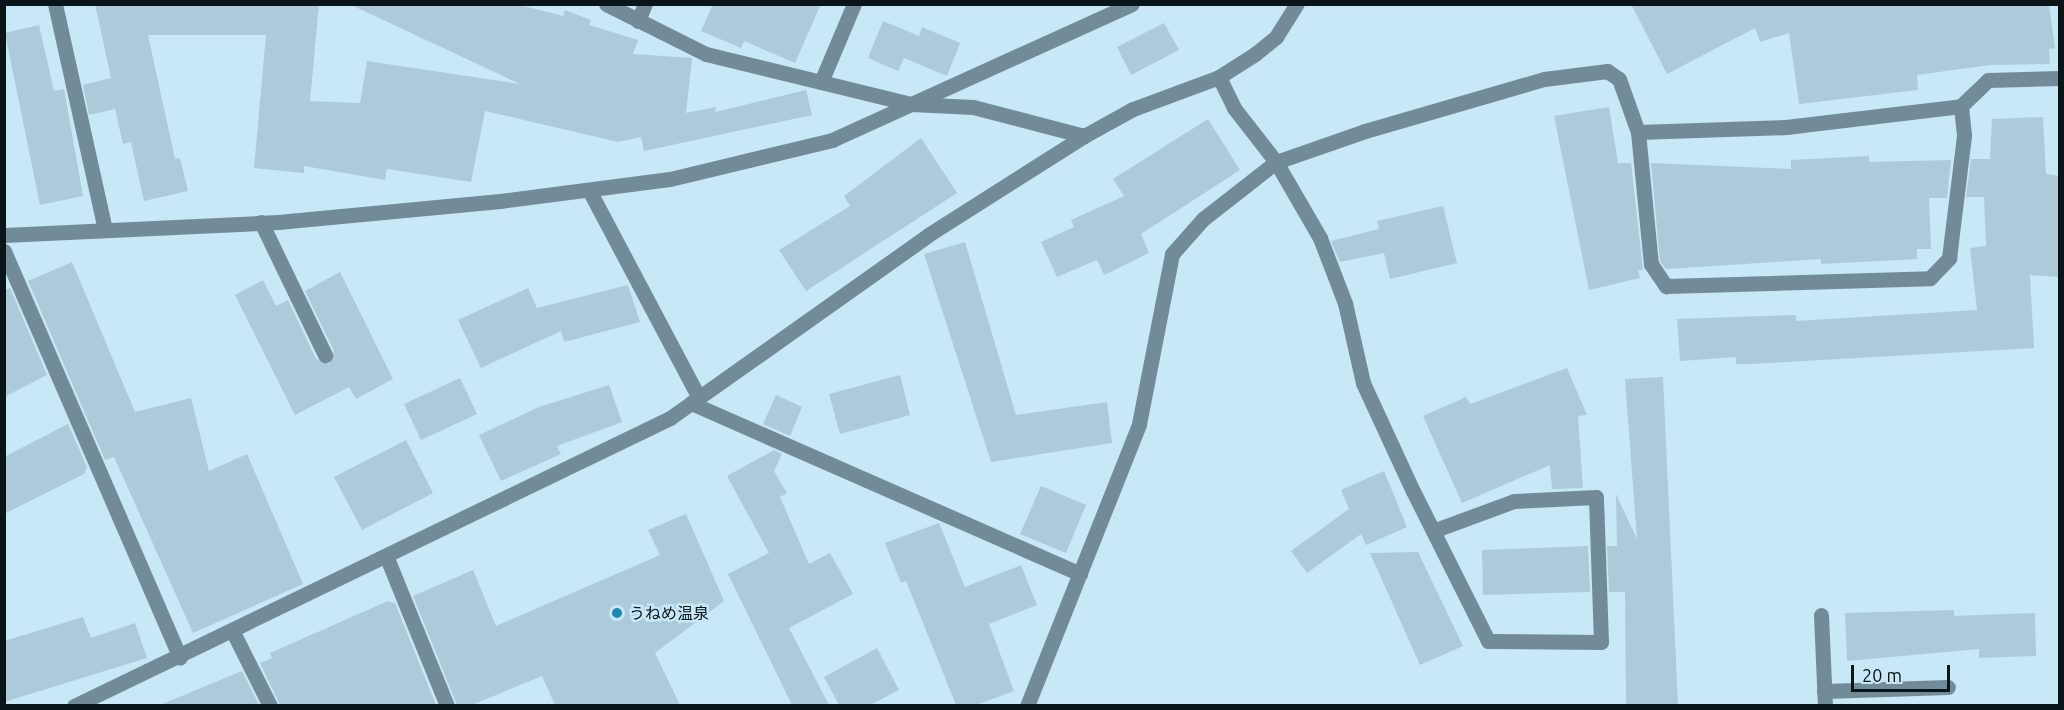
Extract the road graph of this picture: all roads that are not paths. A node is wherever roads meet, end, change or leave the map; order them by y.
1 (55, 4) edge
2 (606, 4) edge
3 (645, 4) edge
4 (854, 4) edge
5 (1132, 4) edge
6 (1297, 4) edge
7 (638, 21) junction
8 (1219, 76) junction
9 (2060, 78) edge
10 (821, 82) junction
11 (911, 104) junction
12 (1961, 106) junction
13 (1638, 132) junction
14 (1084, 136) junction
15 (1276, 162) junction
16 (589, 190) junction
17 (261, 222) junction
18 (105, 230) junction
19 (4, 236) edge
20 (4, 251) edge
21 (325, 355) dead end
22 (695, 400) junction
23 (1433, 531) junction
24 (387, 558) junction
25 (1080, 574) junction
26 (1821, 615) dead end
27 (233, 632) junction
28 (180, 657) junction
29 (1948, 687) dead end
30 (1825, 698) edge
31 (74, 705) edge
32 (270, 705) edge
33 (447, 705) edge
34 (1027, 705) edge

1 - 18 street
2 - 7 street
3 - 7 street
4 - 10 street
5 - 11 street
6 - 8 street
7 - 10 street
8 - 14 street
8 - 15 street
9 - 12 street
10 - 11 street
11 - 14 street
11 - 16 street
12 - 13 street
12 - 13 street
13 - 15 street
14 - 22 street
15 - 23 street
15 - 25 street
16 - 17 street
16 - 22 street
17 - 18 street
17 - 21 street
18 - 19 street
20 - 28 street
22 - 24 street
22 - 25 street
23 - 23 street
24 - 27 street
24 - 33 street
25 - 34 street
26 - 30 street
27 - 28 street
27 - 32 street
28 - 31 street
29 - 30 street

